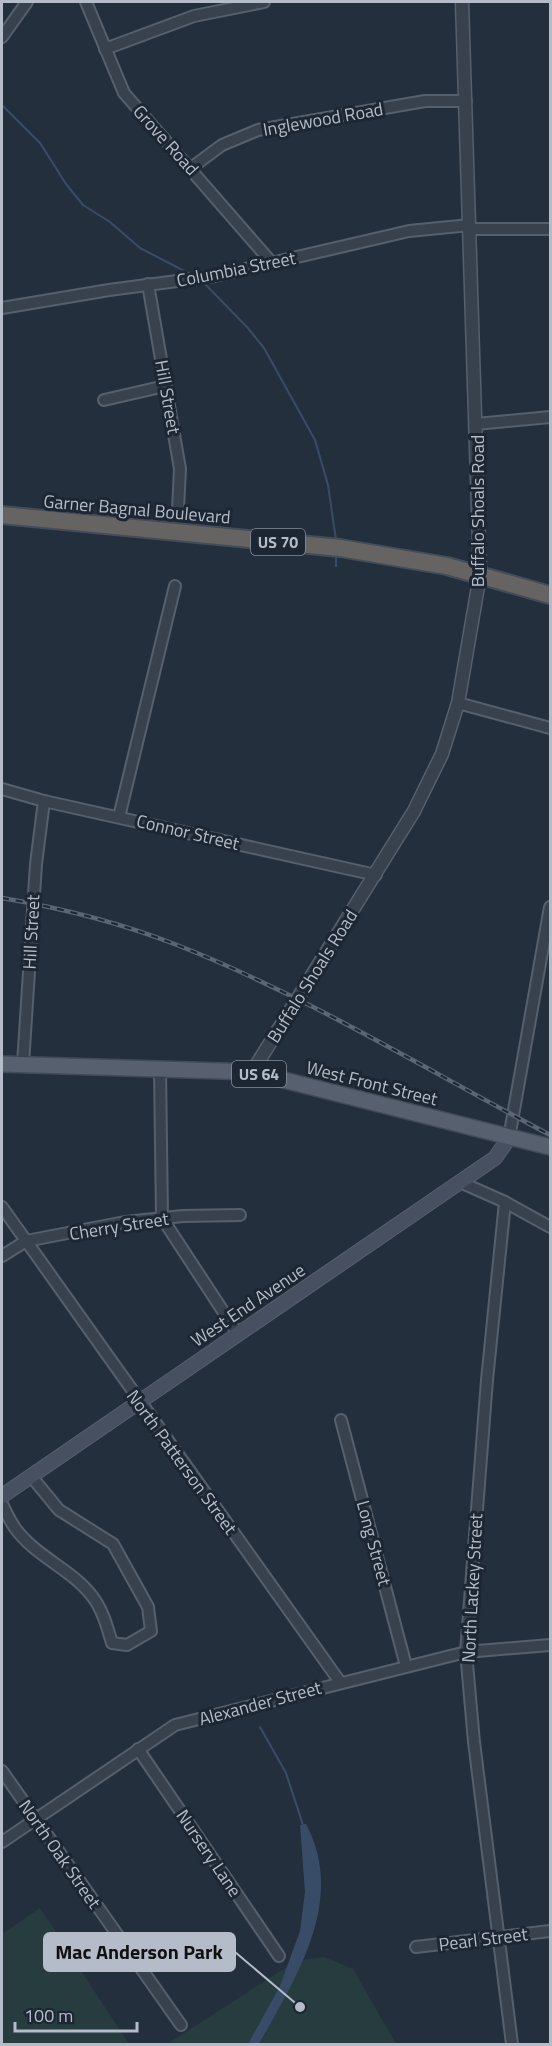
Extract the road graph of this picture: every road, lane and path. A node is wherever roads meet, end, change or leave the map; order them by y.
1 (27, 2) edge
2 (86, 2) edge
3 (264, 2) edge
4 (462, 2) edge
5 (2, 38) edge
6 (105, 49) junction
7 (466, 100) junction
8 (191, 168) junction
9 (470, 227) junction
10 (550, 229) edge
11 (272, 263) junction
12 (148, 284) junction
13 (2, 308) edge
14 (165, 386) junction
15 (104, 400) dead end
16 (550, 417) edge
17 (476, 424) junction
18 (178, 509) dead end
19 (2, 515) edge
20 (480, 575) junction
21 (175, 586) dead end
22 (550, 594) edge
23 (458, 703) junction
24 (550, 728) edge
25 (2, 789) edge
26 (44, 801) junction
27 (119, 817) junction
28 (376, 875) junction
29 (550, 907) edge
30 (2, 1064) edge
31 (23, 1064) junction
32 (160, 1069) junction
33 (252, 1072) junction
34 (509, 1138) junction
35 (550, 1147) edge
36 (460, 1182) junction
37 (505, 1202) junction
38 (2, 1207) edge
39 (240, 1215) dead end
40 (162, 1218) junction
41 (550, 1227) edge
42 (26, 1241) junction
43 (2, 1256) edge
44 (238, 1334) junction
45 (138, 1402) junction
46 (341, 1420) dead end
47 (31, 1476) junction
48 (2, 1496) edge
49 (2, 1504) edge
50 (550, 1645) edge
51 (466, 1652) junction
52 (406, 1666) junction
53 (340, 1682) junction
54 (138, 1749) junction
55 (2, 1771) edge
56 (36, 1818) junction
57 (2, 1842) edge
58 (550, 1930) edge
59 (499, 1937) junction
60 (416, 1947) dead end
61 (279, 1956) dead end
62 (181, 2025) dead end
63 (512, 2044) edge

1 - 5 street
2 - 6 street, Grove Road
3 - 6 street
4 - 7 street, Buffalo Shoals Road
6 - 8 street, Grove Road
7 - 8 street, Inglewood Road
7 - 9 street, Buffalo Shoals Road
8 - 11 street, Grove Road
9 - 10 street, Columbia Street
9 - 11 street, Columbia Street
9 - 17 street, Buffalo Shoals Road
11 - 12 street, Columbia Street
12 - 13 street, Columbia Street
12 - 14 street, Hill Street
14 - 15 street
14 - 18 street, Hill Street
16 - 17 street
17 - 20 street, Buffalo Shoals Road
19 - 20 highway, Garner Bagnal Boulevard / US 70
20 - 22 highway, Garner Bagnal Boulevard / US 70
20 - 23 street, Buffalo Shoals Road
21 - 27 street
23 - 24 street
23 - 28 street, Buffalo Shoals Road
25 - 26 street, Connor Street
26 - 27 street, Connor Street
26 - 31 street, Hill Street
27 - 28 street, Connor Street
28 - 33 street, Buffalo Shoals Road
29 - 34 street
30 - 31 main road, West Front Street / US 64
31 - 32 main road, West Front Street / US 64
32 - 33 main road, West Front Street / US 64
32 - 40 street
33 - 34 main road, West Front Street / US 64
34 - 35 main road, West Front Street / US 64
34 - 36 main road, West End Avenue
36 - 37 street
36 - 44 main road, West End Avenue
37 - 41 street
37 - 51 street, North Lackey Street
38 - 42 street, North Patterson Street
39 - 40 street, Cherry Street
40 - 42 street, Cherry Street
40 - 44 street
42 - 43 street, Cherry Street
42 - 45 street, North Patterson Street
44 - 45 main road, West End Avenue
45 - 47 main road, West End Avenue
45 - 53 street, North Patterson Street
46 - 52 street, Long Street
47 - 48 main road, West End Avenue
47 - 49 street
50 - 51 street, Alexander Street
51 - 52 street, Alexander Street
51 - 59 street, North Lackey Street
52 - 53 street, Alexander Street
53 - 54 street, Alexander Street
54 - 56 street, Alexander Street
54 - 61 street, Nursery Lane
55 - 56 street, North Oak Street
56 - 57 street, Alexander Street
56 - 62 street, North Oak Street
58 - 59 street, Pearl Street
59 - 60 street, Pearl Street
59 - 63 street, North Lackey Street

